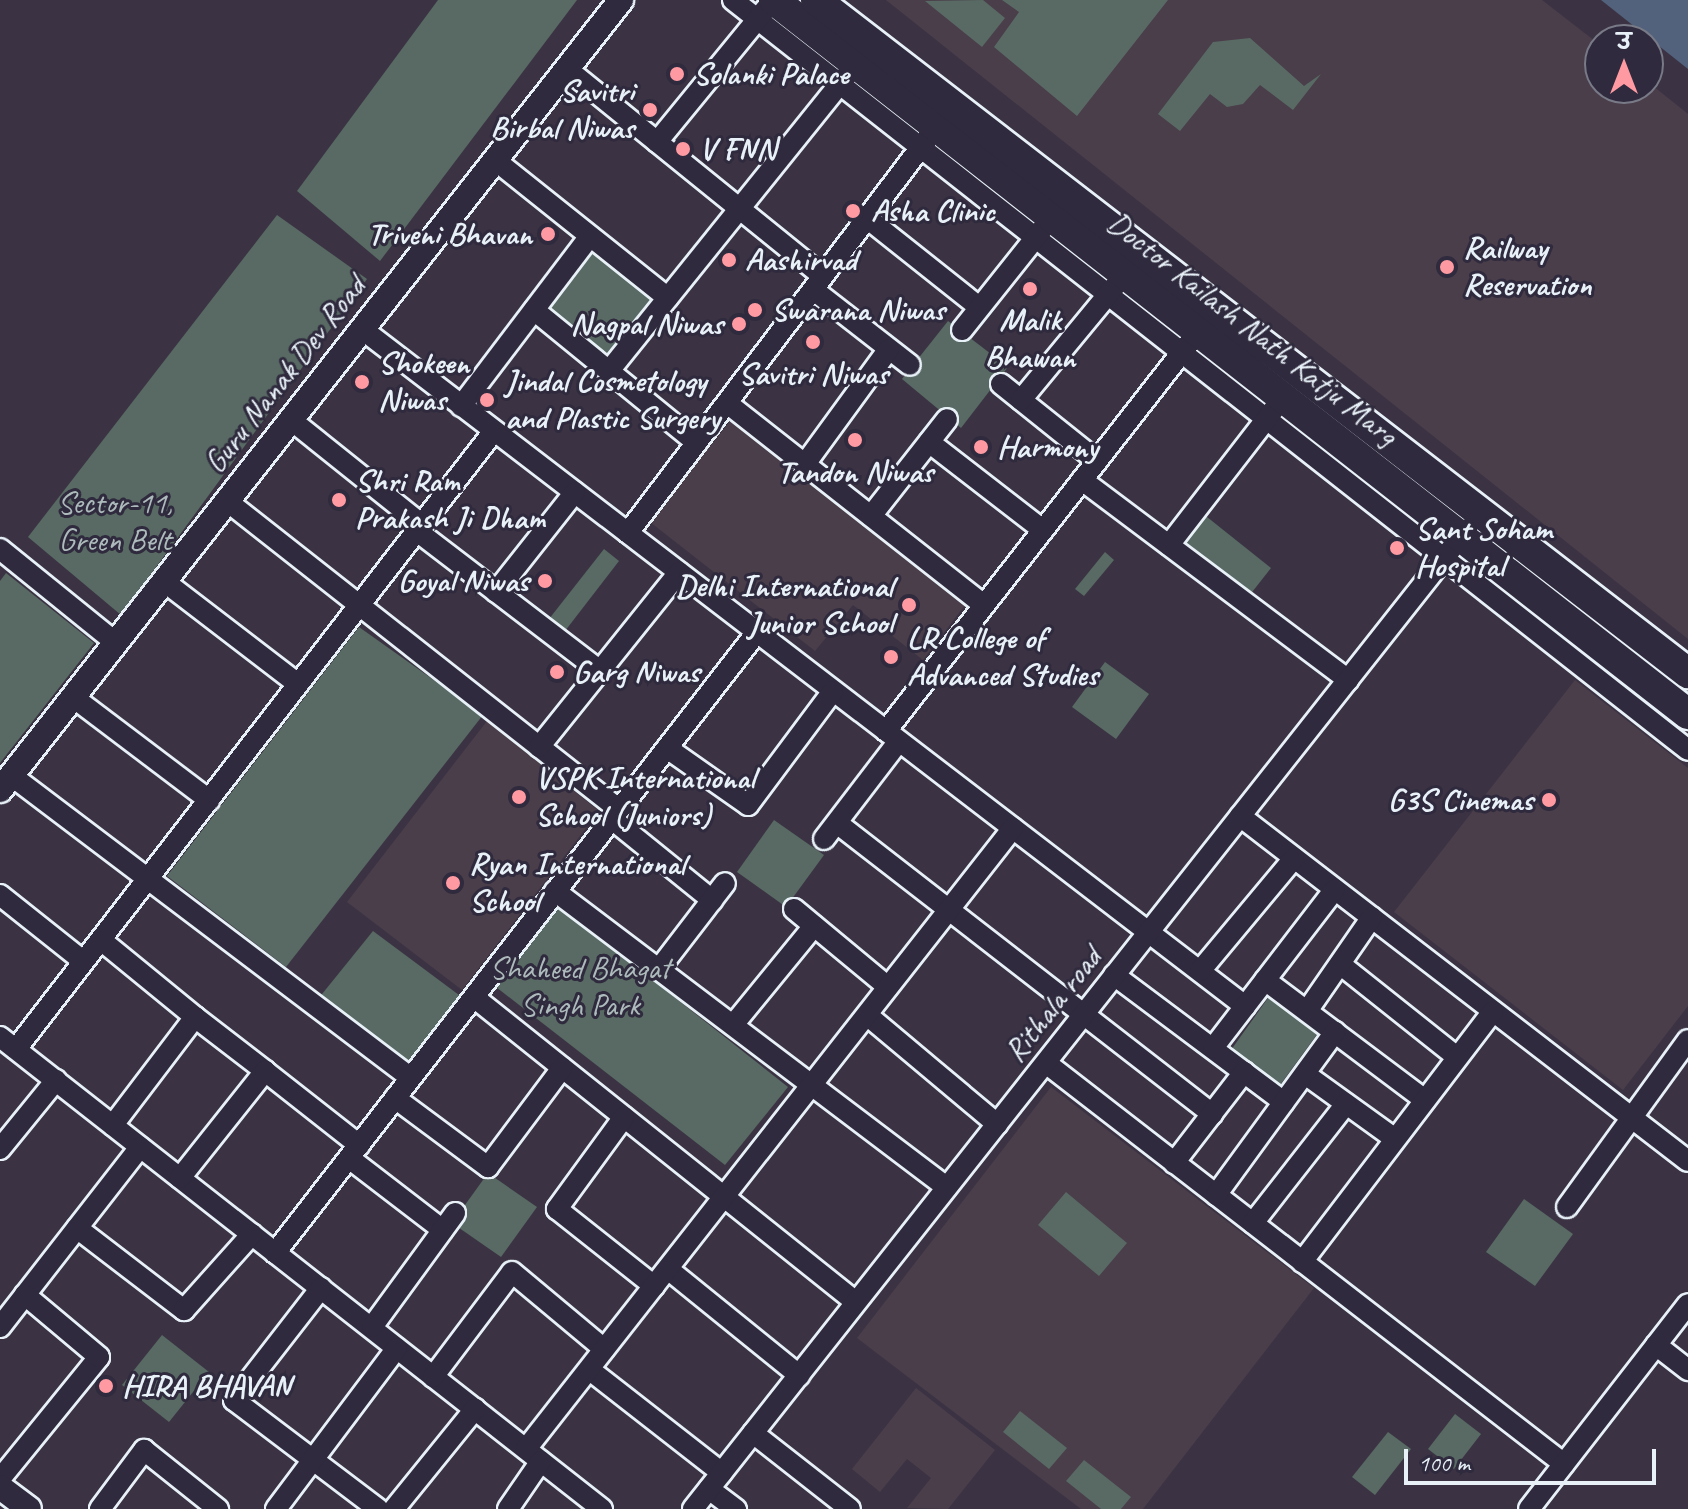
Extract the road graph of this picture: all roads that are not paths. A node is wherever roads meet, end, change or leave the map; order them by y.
1 (621, 0) edge
2 (733, 0) edge
3 (816, 0) edge
4 (766, 10) edge
5 (567, 69) junction
6 (848, 74) junction
7 (928, 138) junction
8 (657, 142) junction
9 (495, 160) junction
10 (739, 209) junction
11 (867, 218) junction
12 (1044, 228) junction
13 (590, 236) junction
14 (819, 284) junction
15 (1116, 284) junction
16 (668, 298) junction
17 (979, 307) junction
18 (534, 310) junction
19 (362, 329) junction
20 (962, 330) dead end
21 (1190, 343) junction
22 (889, 349) junction
23 (910, 365) dead end
24 (609, 371) junction
25 (1001, 384) dead end
26 (1021, 400) junction
27 (727, 403) junction
28 (461, 406) junction
29 (1275, 408) junction
30 (290, 419) junction
31 (947, 419) dead end
32 (494, 431) junction
33 (929, 442) junction
34 (697, 443) junction
35 (1097, 461) junction
36 (805, 464) junction
37 (1082, 480) junction
38 (575, 492) junction
39 (227, 501) junction
40 (1479, 513) junction
41 (871, 516) junction
42 (419, 528) junction
43 (1043, 530) junction
44 (628, 533) junction
45 (1169, 545) junction
46 (1452, 547) junction
47 (0, 549) edge
48 (679, 572) junction
49 (165, 582) junction
50 (496, 592) junction
51 (984, 605) junction
52 (359, 607) junction
53 (757, 632) junction
54 (116, 643) junction
55 (600, 671) junction
56 (1688, 673) edge
57 (1348, 680) junction
58 (298, 684) junction
59 (833, 691) junction
60 (73, 697) junction
61 (1688, 714) edge
62 (892, 736) junction
63 (539, 747) junction
64 (667, 748) junction
65 (1688, 750) edge
66 (6, 783) edge
67 (209, 800) junction
68 (615, 814) junction
69 (1240, 816) junction
70 (1013, 828) junction
71 (1294, 858) junction
72 (148, 879) junction
73 (725, 883) dead end
74 (1335, 889) junction
75 (555, 891) junction
76 (0, 895) edge
77 (712, 900) junction
78 (794, 909) dead end
79 (947, 912) junction
80 (1372, 917) junction
81 (814, 926) junction
82 (1149, 932) junction
83 (101, 940) junction
84 (83, 961) junction
85 (1340, 964) junction
86 (659, 969) junction
87 (1200, 971) junction
88 (1114, 975) junction
89 (1265, 980) junction
90 (888, 987) junction
91 (475, 998) junction
92 (1245, 1006) junction
93 (1307, 1011) junction
94 (1493, 1011) junction
95 (867, 1015) junction
96 (195, 1017) junction
97 (1081, 1018) junction
98 (733, 1025) junction
99 (1335, 1032) junction
100 (1688, 1040) edge
101 (8, 1043) edge
102 (1213, 1048) junction
103 (1457, 1057) junction
104 (1046, 1063) junction
105 (562, 1068) junction
106 (265, 1071) junction
107 (1244, 1072) junction
108 (1305, 1074) junction
109 (411, 1078) junction
110 (56, 1080) junction
111 (812, 1084) junction
112 (395, 1098) junction
113 (1425, 1100) junction
114 (1284, 1102) junction
115 (1346, 1104) junction
116 (1212, 1114) junction
117 (1629, 1115) junction
118 (624, 1117) junction
119 (997, 1124) junction
120 (113, 1125) junction
121 (1395, 1139) junction
122 (140, 1147) junction
123 (0, 1149) edge
124 (354, 1151) junction
125 (1688, 1161) edge
126 (1174, 1163) junction
127 (180, 1178) junction
128 (947, 1187) junction
129 (1216, 1195) junction
130 (724, 1197) junction
131 (1567, 1207) dead end
132 (1253, 1223) junction
133 (77, 1228) junction
134 (252, 1234) junction
135 (275, 1253) junction
136 (1302, 1262) junction
137 (668, 1269) junction
138 (654, 1286) junction
139 (321, 1288) junction
140 (25, 1295) junction
141 (856, 1302) junction
142 (1688, 1304) edge
143 (2, 1321) edge
144 (372, 1327) junction
145 (1656, 1345) junction
146 (397, 1348) junction
147 (604, 1349) junction
148 (590, 1370) junction
149 (1688, 1370) edge
150 (799, 1375) junction
151 (433, 1377) junction
152 (475, 1409) junction
153 (753, 1433) junction
154 (534, 1455) junction
155 (311, 1462) junction
156 (1564, 1464) junction
157 (0, 1479) edge
158 (716, 1481) junction
159 (0, 1487) edge
160 (29, 1509) edge
161 (100, 1509) edge
162 (218, 1509) edge
163 (276, 1509) edge
164 (378, 1509) edge
165 (394, 1509) edge
166 (508, 1509) edge
167 (602, 1509) edge
168 (693, 1509) edge
169 (736, 1509) edge
170 (850, 1509) edge
171 (1529, 1509) edge

1 - 5 street, Guru Nanak Dev Road
2 - 4 street
3 - 40 main road, Doctor Kailash Nath Katju Marg
4 - 6 main road, Doctor Kailash Nath Katju Marg
4 - 8 street
5 - 8 street
5 - 9 street, Guru Nanak Dev Road
6 - 7 main road, Doctor Kailash Nath Katju Marg
6 - 10 street
7 - 11 street
7 - 12 main road, Doctor Kailash Nath Katju Marg
8 - 10 street
9 - 13 street
9 - 19 street, Guru Nanak Dev Road
10 - 14 street
10 - 16 street
11 - 14 street
11 - 17 street
12 - 15 main road, Doctor Kailash Nath Katju Marg
12 - 17 street
13 - 16 street
13 - 18 street
14 - 22 street
14 - 27 street
15 - 21 main road, Doctor Kailash Nath Katju Marg
15 - 26 street
16 - 24 street
17 - 20 street
18 - 24 street
18 - 28 street
19 - 28 street
19 - 30 street, Guru Nanak Dev Road
21 - 29 main road, Doctor Kailash Nath Katju Marg
21 - 35 street
22 - 23 street
22 - 36 street
24 - 34 street
25 - 26 street
26 - 35 street
27 - 34 street
27 - 36 street
28 - 32 street
29 - 45 street
29 - 46 main road, Doctor Kailash Nath Katju Marg
30 - 39 street, Guru Nanak Dev Road
30 - 42 street
31 - 33 street
32 - 38 street
32 - 42 street
33 - 41 street
33 - 43 street
34 - 44 street
35 - 37 street
36 - 41 street
37 - 43 street
37 - 45 street
38 - 44 street
38 - 50 street
39 - 49 street, Guru Nanak Dev Road
39 - 52 street
40 - 46 street, Rithala road
40 - 56 main road, Doctor Kailash Nath Katju Marg
41 - 51 street
42 - 50 street
42 - 52 street
43 - 51 street
44 - 48 street
45 - 57 street
46 - 57 street, Rithala road
46 - 61 main road, Doctor Kailash Nath Katju Marg
46 - 65 street
47 - 54 street
48 - 53 street
48 - 55 street
49 - 54 street, Guru Nanak Dev Road
49 - 58 street
50 - 55 street
51 - 62 street
52 - 58 street
52 - 63 street
53 - 59 street
53 - 64 street
54 - 60 street, Guru Nanak Dev Road
55 - 63 street
57 - 69 street, Rithala road
58 - 67 street
59 - 62 street
59 - 64 street
60 - 66 street, Guru Nanak Dev Road
60 - 67 street
62 - 70 street
62 - 79 street
63 - 68 street
64 - 68 street
66 - 72 street
67 - 72 street
68 - 75 street
68 - 77 street
69 - 71 street
69 - 82 street, Rithala road
70 - 79 street
70 - 82 street
71 - 74 street
71 - 87 street
72 - 83 street
72 - 109 street
73 - 77 street
74 - 80 street
74 - 89 street
75 - 86 street
75 - 91 street
76 - 84 street
77 - 86 street
78 - 81 street
79 - 90 street
79 - 97 street
80 - 85 street
80 - 94 street
81 - 90 street
81 - 98 street
82 - 87 street
82 - 88 street, Rithala road
83 - 84 street
83 - 96 street
84 - 101 street
85 - 93 street
85 - 103 street
86 - 98 street
87 - 92 street
88 - 97 street, Rithala road
88 - 102 street
89 - 92 street
89 - 93 street
90 - 95 street
91 - 105 street
91 - 109 street
92 - 102 street
93 - 99 street
94 - 103 street
94 - 117 street
95 - 111 street
95 - 119 street
96 - 106 street
96 - 120 street
97 - 104 street, Rithala road
97 - 116 street
98 - 111 street
99 - 108 street
99 - 113 street
100 - 117 street
101 - 110 street
102 - 107 street
103 - 113 street
104 - 119 street, Rithala road
104 - 126 street
105 - 112 street
105 - 118 street
106 - 124 street
106 - 127 street
107 - 114 street
107 - 116 street
108 - 114 street
108 - 115 street
109 - 112 street
110 - 120 street
110 - 123 street
111 - 128 street
111 - 130 street
112 - 124 street
113 - 121 street
114 - 129 street
115 - 121 street
115 - 132 street
116 - 126 street
117 - 125 street
117 - 131 street
118 - 130 street
118 - 138 street
119 - 128 street, Rithala road
120 - 122 street
121 - 136 street
122 - 127 street
122 - 133 street
124 - 135 street
124 - 144 street
126 - 129 street
127 - 134 street
128 - 141 street, Rithala road
129 - 132 street
130 - 137 street
130 - 141 street
132 - 136 street
133 - 134 street
133 - 140 street
134 - 135 street
135 - 139 street
136 - 156 street
137 - 138 street
137 - 150 street
138 - 147 street
139 - 144 street
139 - 155 street
140 - 143 street
140 - 157 street
141 - 150 street, Rithala road
142 - 145 street
144 - 146 street
145 - 149 street
145 - 156 street
146 - 151 street
146 - 155 street
147 - 148 street
147 - 151 street
148 - 154 street
148 - 158 street
150 - 153 street, Rithala road
151 - 152 street
152 - 154 street
152 - 165 street
153 - 158 street, Rithala road
153 - 170 street
154 - 166 street
154 - 167 street
155 - 163 street
155 - 164 street
156 - 171 street
158 - 168 street, Rithala road
158 - 169 street
159 - 160 street
161 - 162 street

